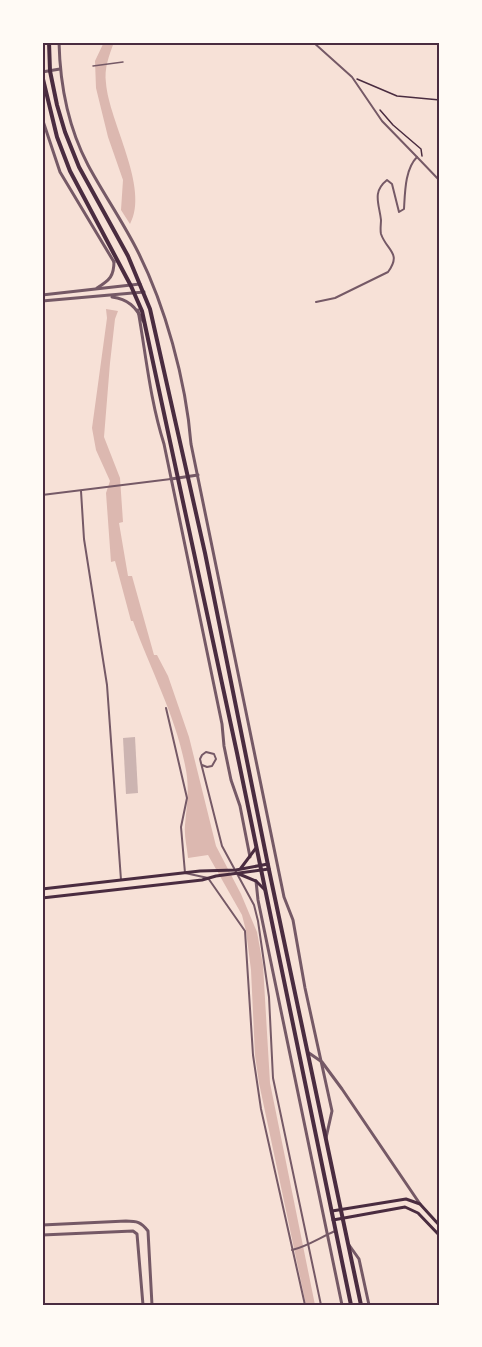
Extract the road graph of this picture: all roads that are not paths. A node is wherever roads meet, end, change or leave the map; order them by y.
1 (49, 42) edge
2 (59, 42) edge
3 (313, 42) edge
4 (123, 62) dead end
5 (93, 66) dead end
6 (60, 69) junction
7 (50, 71) junction
8 (42, 74) edge
9 (42, 118) edge
10 (417, 157) junction
11 (440, 181) edge
12 (114, 253) junction
13 (114, 262) junction
14 (140, 284) junction
15 (131, 286) junction
16 (95, 289) junction
17 (144, 292) junction
18 (134, 294) junction
19 (42, 295) edge
20 (105, 296) junction
21 (42, 301) edge
22 (316, 302) dead end
23 (138, 310) junction
24 (146, 326) junction
25 (198, 476) junction
26 (188, 477) junction
27 (179, 478) junction
28 (171, 480) junction
29 (81, 491) junction
30 (42, 495) edge
31 (166, 708) dead end
32 (202, 765) dead end
33 (256, 848) junction
34 (250, 856) junction
35 (277, 862) junction
36 (268, 867) junction
37 (278, 867) junction
38 (260, 868) junction
39 (236, 872) junction
40 (185, 873) junction
41 (216, 874) junction
42 (208, 878) junction
43 (121, 880) junction
44 (256, 881) junction
45 (42, 889) edge
46 (264, 889) junction
47 (42, 898) edge
48 (309, 1053) junction
49 (322, 1062) junction
50 (326, 1138) junction
51 (420, 1204) junction
52 (341, 1209) junction
53 (332, 1210) junction
54 (343, 1218) junction
55 (333, 1220) junction
56 (42, 1226) edge
57 (440, 1226) edge
58 (336, 1231) junction
59 (42, 1235) edge
60 (327, 1235) junction
61 (440, 1236) edge
62 (348, 1243) junction
63 (307, 1247) junction
64 (292, 1250) junction
65 (143, 1305) edge
66 (152, 1305) edge
67 (305, 1305) edge
68 (321, 1305) edge
69 (342, 1305) edge
70 (351, 1305) edge
71 (361, 1305) edge
72 (369, 1305) edge

1 - 7 highway
2 - 6 street
3 - 10 street
4 - 5 street
6 - 7 street
6 - 25 street
7 - 8 street
7 - 14 highway
8 - 12 highway
9 - 13 street
10 - 11 street
10 - 22 street
12 - 13 street
12 - 15 highway
13 - 16 street
14 - 15 street
14 - 17 highway
15 - 16 street
15 - 18 highway
16 - 19 street
17 - 18 street
17 - 26 highway
18 - 20 street
18 - 24 highway
20 - 21 street
20 - 23 street
23 - 24 street
23 - 28 street
24 - 27 highway
25 - 26 street
25 - 35 street
26 - 27 street
26 - 36 highway
27 - 28 street
27 - 33 highway
28 - 29 street
28 - 34 street
29 - 30 street
29 - 43 street
31 - 40 street
32 - 39 street
33 - 34 main road
33 - 38 highway
34 - 39 main road
35 - 36 street
35 - 37 street
36 - 37 street
36 - 38 main road
36 - 48 highway
37 - 49 street
38 - 39 main road
38 - 46 highway
39 - 41 main road
39 - 44 main road
39 - 63 street
40 - 41 main road
40 - 42 street
40 - 43 main road
41 - 42 main road
42 - 47 main road
42 - 64 street
43 - 45 main road
44 - 46 main road
44 - 60 street
46 - 53 highway
48 - 49 street
48 - 50 highway
49 - 50 street
49 - 51 street
50 - 52 highway
51 - 52 main road
51 - 57 main road
52 - 53 main road
52 - 54 highway
53 - 55 highway
54 - 55 main road
54 - 61 main road
54 - 62 highway
55 - 58 highway
56 - 66 street
58 - 60 street
58 - 70 highway
59 - 65 street
60 - 63 street
60 - 69 street
62 - 71 highway
62 - 72 street
63 - 64 street
63 - 68 street
64 - 67 street

